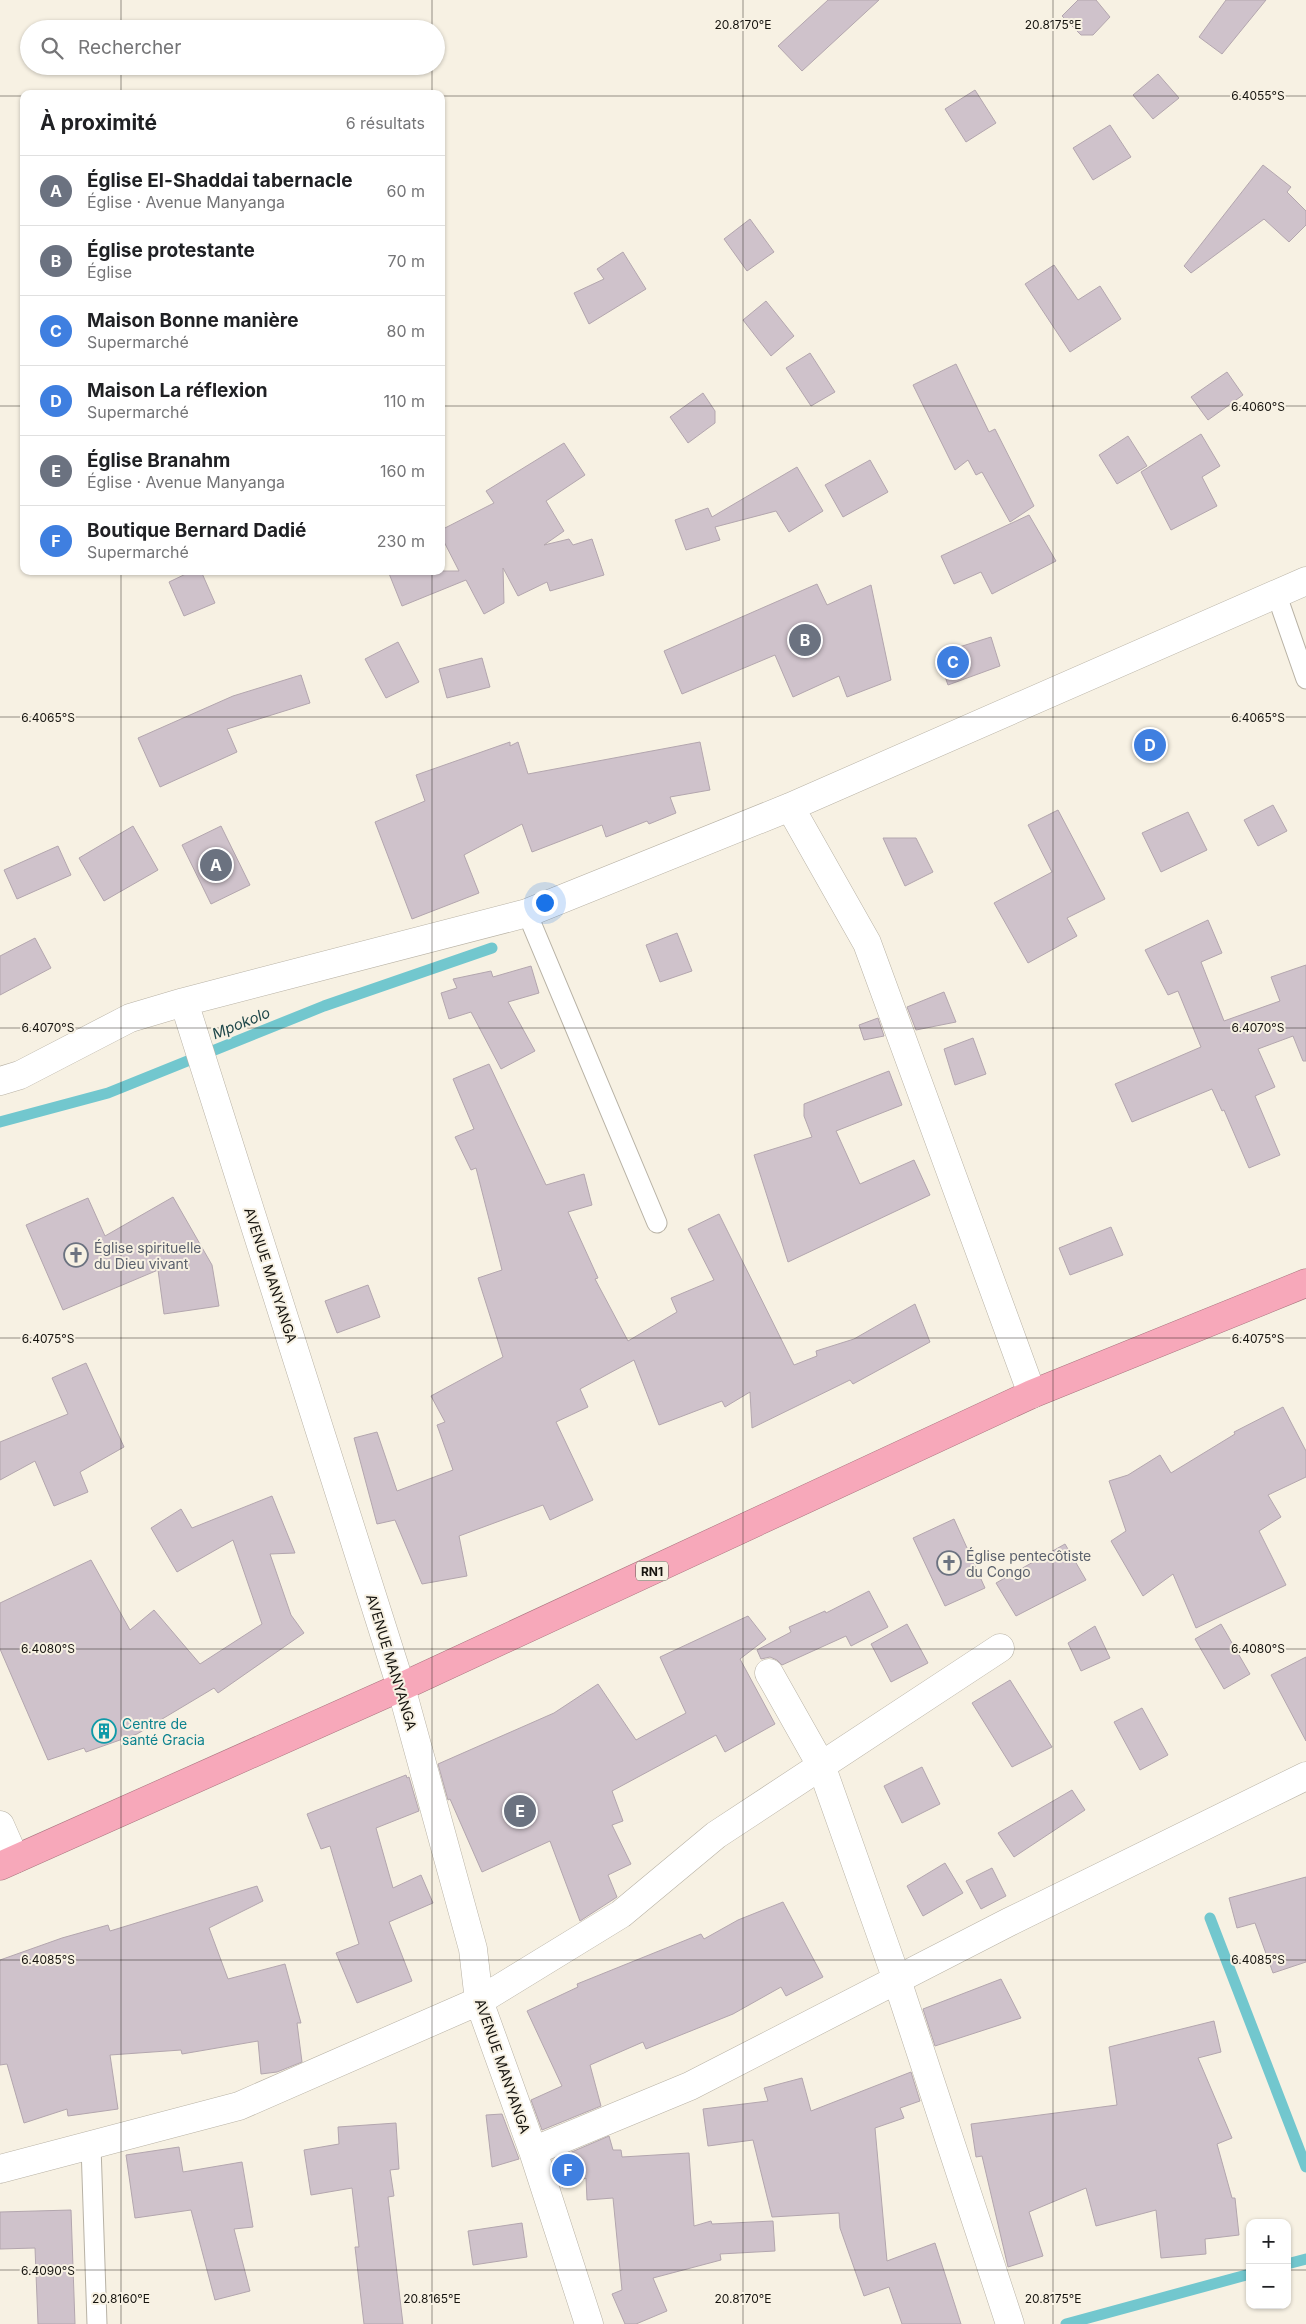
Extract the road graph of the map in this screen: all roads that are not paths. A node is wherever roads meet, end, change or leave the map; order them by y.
1 (1306, 580) edge
2 (1276, 594) junction
3 (1306, 679) edge
4 (790, 807) junction
5 (527, 914) junction
6 (184, 1002) junction
7 (0, 1081) edge
8 (657, 1223) dead end
9 (1306, 1283) edge
10 (1032, 1394) junction
11 (1000, 1648) dead end
12 (769, 1673) dead end
13 (401, 1687) junction
14 (822, 1765) junction
15 (1306, 1776) edge
16 (0, 1825) edge
17 (7, 1862) edge
18 (897, 1980) junction
19 (479, 2001) junction
20 (91, 2146) junction
21 (533, 2151) junction
22 (0, 2169) edge
23 (97, 2324) edge
24 (589, 2324) edge
25 (1010, 2324) edge

1 - 2 street
2 - 3 lane
2 - 4 street
4 - 5 street
4 - 10 street
5 - 6 street
5 - 8 lane
6 - 7 street
6 - 13 street, AVENUE MANYANGA
9 - 10 highway, RN1
10 - 13 highway, RN1
11 - 14 street
12 - 14 street
13 - 17 highway, RN1
13 - 19 street, AVENUE MANYANGA
14 - 18 street
14 - 19 street
15 - 18 street
16 - 17 street
18 - 21 street
18 - 25 street
19 - 20 street
19 - 21 street, AVENUE MANYANGA
20 - 22 street
20 - 23 lane
21 - 24 street, AVENUE MANYANGA

